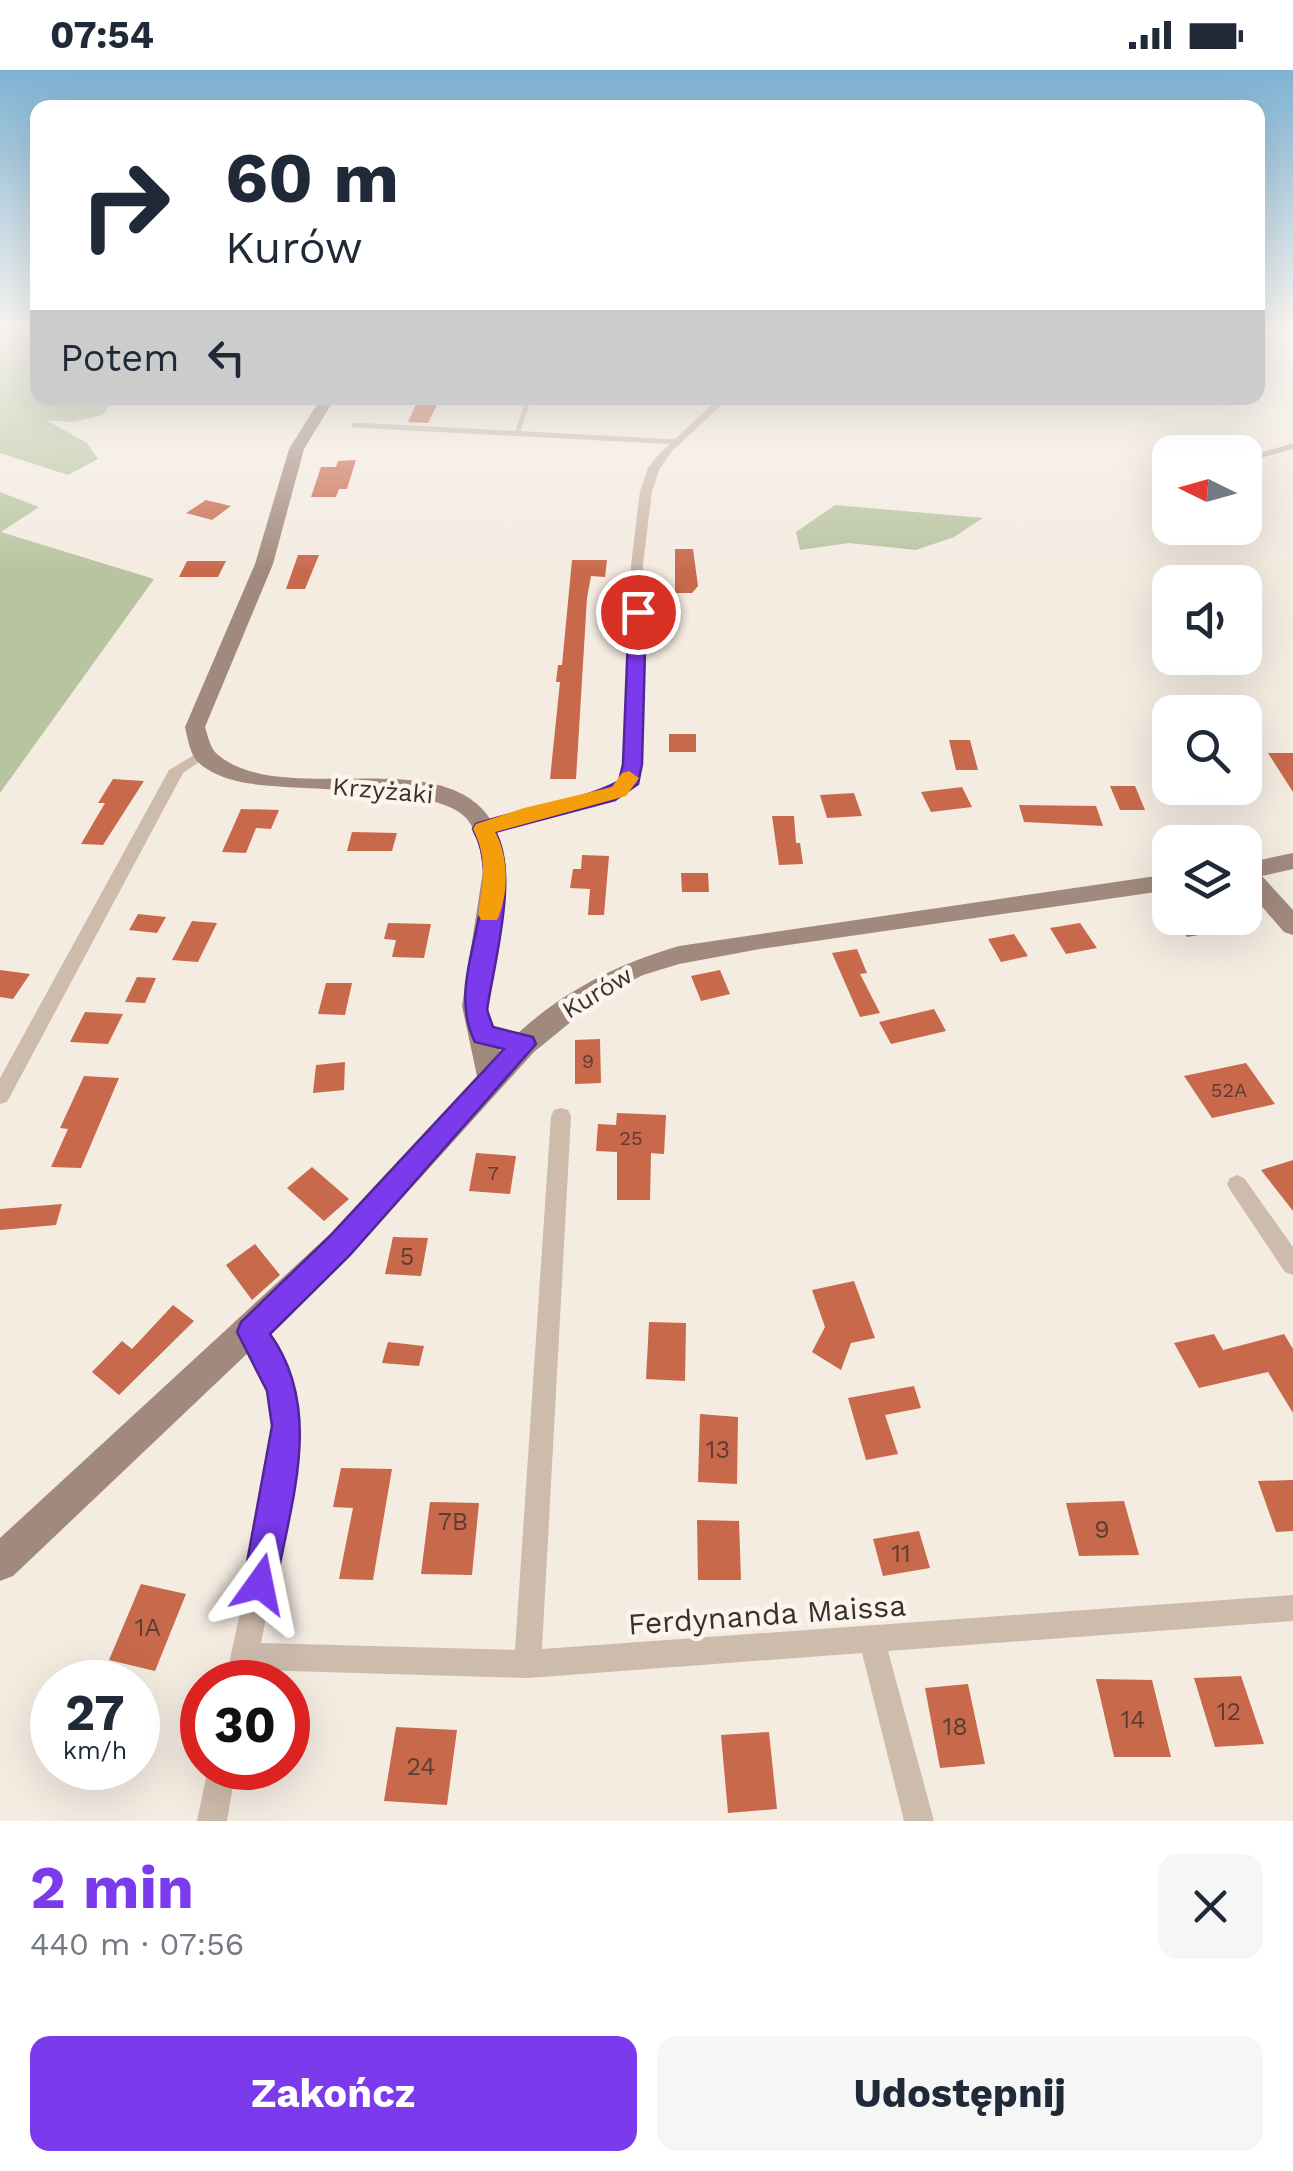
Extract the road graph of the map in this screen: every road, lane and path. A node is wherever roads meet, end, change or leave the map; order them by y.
1 (319, 409) edge
2 (525, 409) edge
3 (713, 409) edge
4 (354, 425) dead end
5 (518, 431) junction
6 (677, 442) junction
7 (1293, 446) edge
8 (1262, 455) edge
9 (201, 756) junction
10 (483, 829) junction
11 (1293, 862) edge
12 (1262, 868) edge
13 (1152, 885) edge
14 (1262, 890) edge
15 (1293, 926) edge
16 (484, 1035) junction
17 (524, 1044) junction
18 (491, 1076) junction
19 (0, 1096) edge
20 (561, 1116) dead end
21 (1237, 1184) dead end
22 (1293, 1265) edge
23 (252, 1332) junction
24 (0, 1563) edge
25 (1293, 1608) edge
26 (872, 1640) junction
27 (244, 1660) edge
28 (528, 1664) junction
29 (310, 1668) edge
30 (218, 1790) edge
31 (212, 1821) edge
32 (920, 1821) edge

1 - 9 street
2 - 5 lane
3 - 6 street
4 - 5 lane
5 - 6 lane
6 - 10 street
7 - 8 lane
9 - 10 street, Krzyżaki
9 - 19 street
10 - 16 street
11 - 12 street
13 - 17 street, Kurów
14 - 15 street
16 - 17 street
16 - 18 street
17 - 18 street, Kurów
18 - 23 street, Kurów
20 - 28 street
21 - 22 street
23 - 24 street, Kurów
23 - 27 street
25 - 26 street, Ferdynanda Maissa
26 - 28 street, Ferdynanda Maissa
26 - 32 street
28 - 29 street, Ferdynanda Maissa
30 - 31 street

